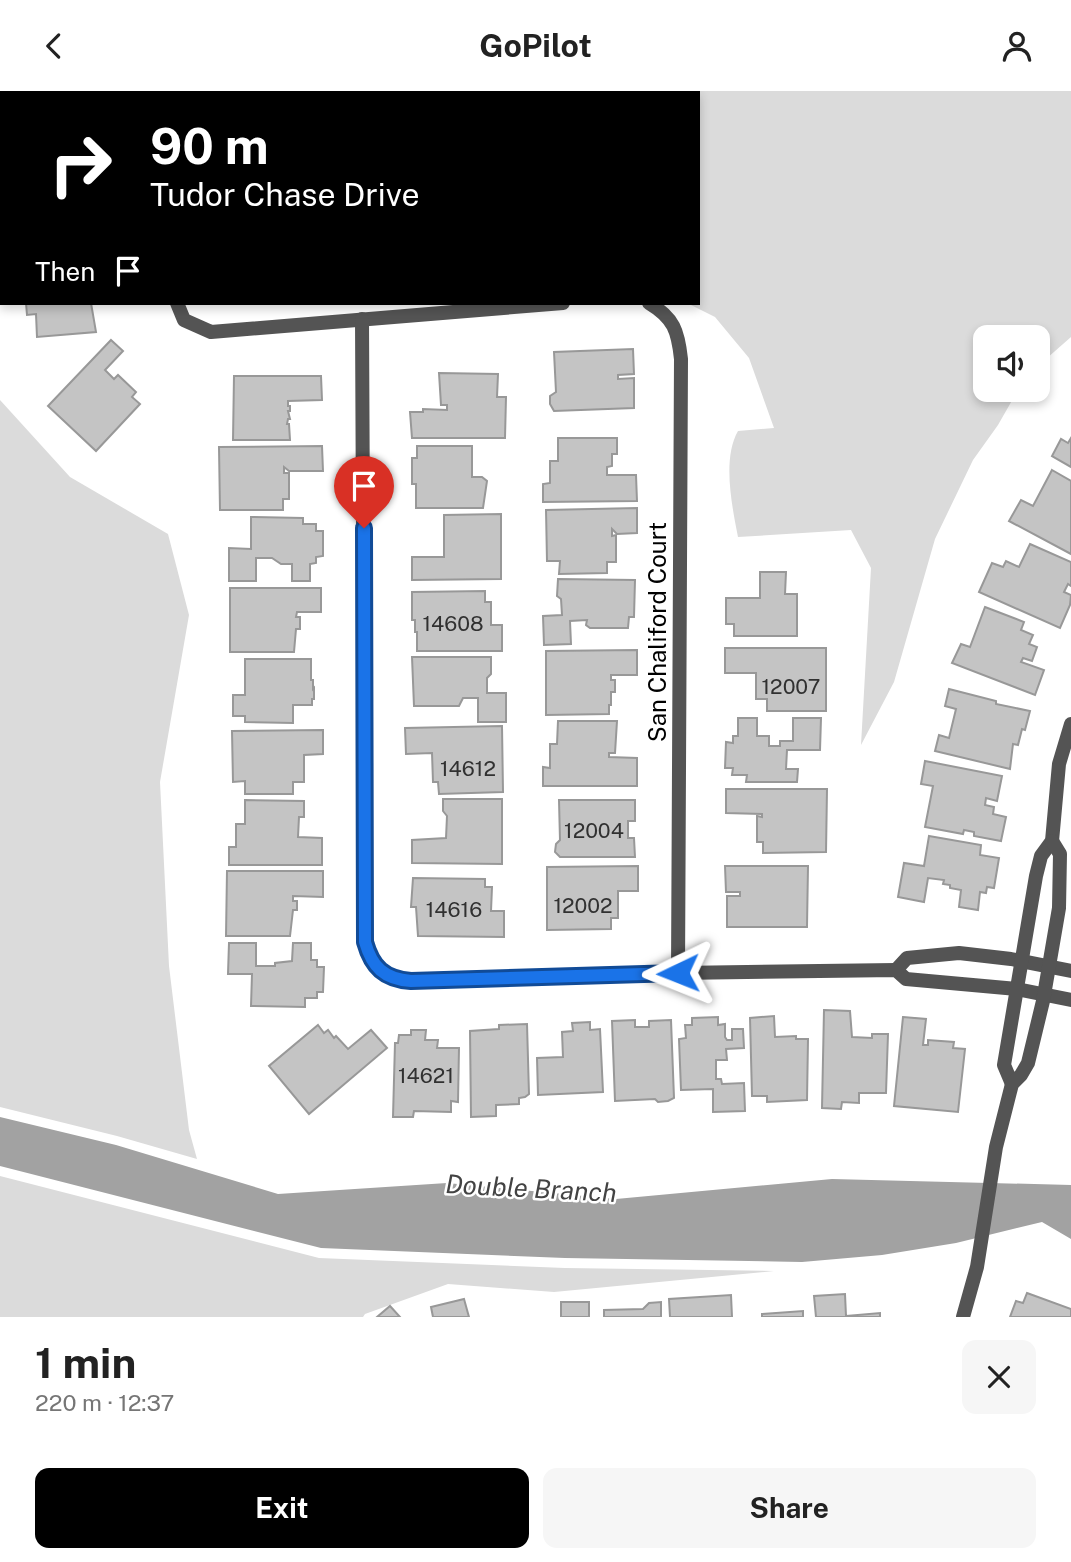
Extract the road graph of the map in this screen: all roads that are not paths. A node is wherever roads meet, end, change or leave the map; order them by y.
1 (178, 305) edge
2 (538, 305) edge
3 (652, 305) edge
4 (362, 319) junction
5 (1071, 725) edge
6 (1052, 841) junction
7 (1023, 961) junction
8 (1048, 967) junction
9 (896, 970) junction
10 (1071, 971) edge
11 (678, 973) junction
12 (1017, 989) junction
13 (1044, 993) junction
14 (1071, 1000) edge
15 (1012, 1084) junction
16 (963, 1317) edge

1 - 4 street
2 - 4 street
3 - 11 street, San Chaliford Court
4 - 11 street
5 - 6 street
6 - 7 street
6 - 8 street
7 - 8 street
7 - 9 street
7 - 12 street
8 - 10 street
8 - 13 street
9 - 11 street
9 - 12 street
12 - 13 street
12 - 15 street
13 - 14 street
13 - 15 street
15 - 16 street

